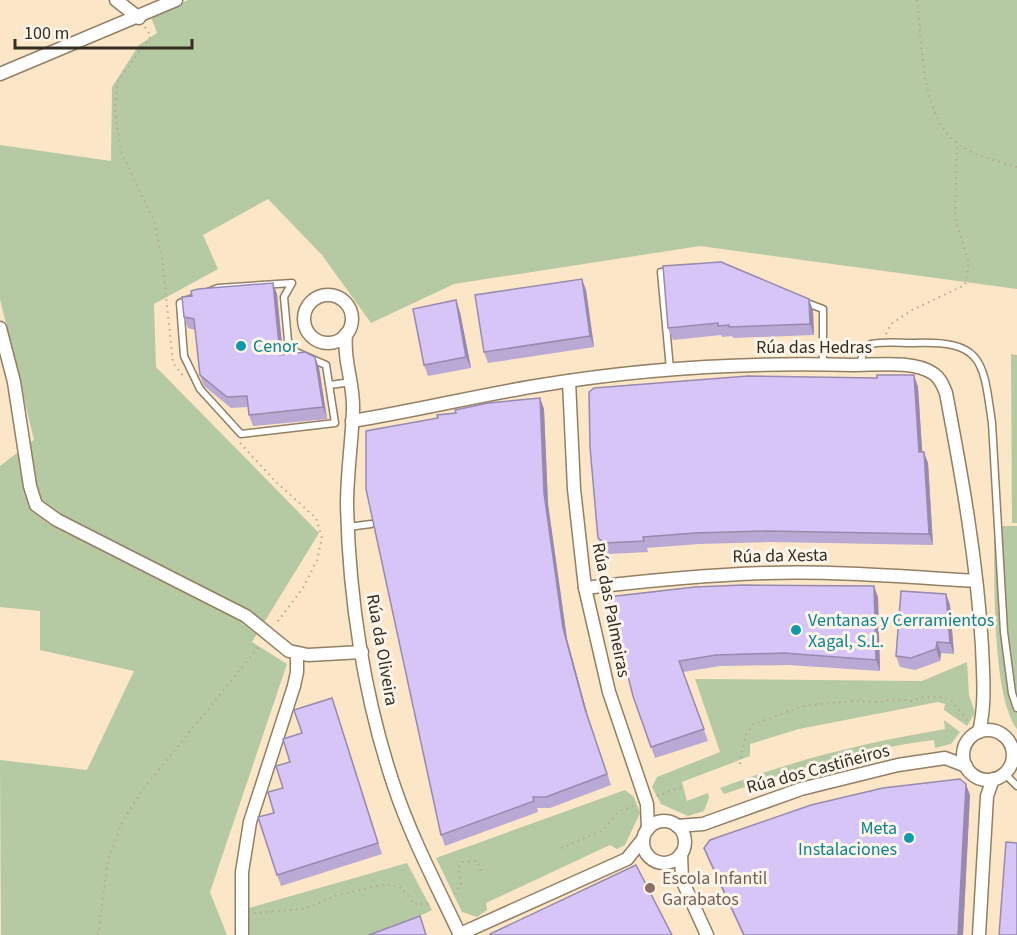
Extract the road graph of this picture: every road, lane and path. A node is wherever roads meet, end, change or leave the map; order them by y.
1 (116, 0) edge
2 (176, 0) edge
3 (917, 0) edge
4 (139, 18) junction
5 (0, 74) edge
6 (957, 142) junction
7 (1017, 166) edge
8 (683, 270) edge
9 (801, 300) edge
10 (0, 328) edge
11 (346, 334) junction
12 (329, 343) junction
13 (884, 343) junction
14 (344, 357) junction
15 (823, 364) junction
16 (860, 365) junction
17 (670, 369) junction
18 (186, 380) dead end
19 (569, 381) junction
20 (351, 382) junction
21 (330, 385) junction
22 (352, 421) junction
23 (237, 440) dead end
24 (371, 524) edge
25 (348, 527) junction
26 (976, 581) junction
27 (585, 588) junction
28 (268, 635) junction
29 (362, 652) junction
30 (297, 653) junction
31 (1017, 708) edge
32 (985, 712) junction
33 (996, 731) junction
34 (978, 733) junction
35 (964, 747) junction
36 (945, 758) junction
37 (740, 764) dead end
38 (971, 771) junction
39 (1004, 773) junction
40 (993, 779) junction
41 (685, 786) dead end
42 (1017, 786) edge
43 (987, 796) junction
44 (646, 801) junction
45 (673, 824) junction
46 (703, 824) junction
47 (646, 834) junction
48 (561, 848) dead end
49 (683, 849) junction
50 (627, 859) junction
51 (659, 862) junction
52 (483, 875) dead end
53 (682, 880) junction
54 (451, 896) dead end
55 (432, 904) dead end
56 (241, 913) junction
57 (98, 935) edge
58 (242, 935) edge
59 (460, 935) edge
60 (707, 935) edge
61 (979, 935) edge

1 - 4 street
2 - 4 street
3 - 6 path
4 - 5 street
4 - 18 path
6 - 7 path
6 - 13 path
8 - 17 lane
9 - 15 lane
10 - 28 street
11 - 12 street
11 - 12 street, Rúa da Oliveira
11 - 14 street, Rúa da Oliveira
12 - 14 street, Rúa da Oliveira
13 - 16 lane
13 - 31 lane
14 - 20 street, Rúa da Oliveira
15 - 16 street, Rúa das Hedras
15 - 17 street, Rúa das Hedras
16 - 26 street, Rúa das Hedras
17 - 19 street, Rúa das Hedras
19 - 22 street, Rúa das Hedras
19 - 27 street, Rúa das Palmeiras
20 - 21 lane
20 - 22 street, Rúa da Oliveira
21 - 21 lane
22 - 25 street, Rúa da Oliveira
23 - 28 path
24 - 25 lane
25 - 29 street, Rúa da Oliveira
26 - 27 street, Rúa da Xesta
26 - 32 street, Rúa das Hedras
27 - 44 street, Rúa das Palmeiras
28 - 30 street
28 - 57 path
29 - 30 street
29 - 59 street, Rúa da Oliveira
30 - 56 street
32 - 33 street, Rúa das Hedras
32 - 34 street, Rúa das Hedras
33 - 34 street
33 - 39 street, Rúa das Hedras
34 - 35 street, Rúa das Hedras
34 - 37 path
35 - 36 street, Rúa dos Castiñeiros
35 - 38 street
36 - 38 street, Rúa dos Castiñeiros
36 - 46 street, Rúa dos Castiñeiros
38 - 40 street
38 - 43 street
39 - 40 street
39 - 42 lane
40 - 43 street
41 - 44 path
43 - 61 street
44 - 45 street
44 - 47 street, Rúa das Palmeiras
44 - 48 path
45 - 46 street, Rúa dos Castiñeiros
45 - 47 street
45 - 49 street
46 - 49 street, Rúa dos Castiñeiros
47 - 50 street
47 - 51 street
49 - 51 street
49 - 53 street
50 - 51 street
50 - 59 street
51 - 53 street
52 - 54 path
53 - 60 street
55 - 56 path
56 - 58 street

